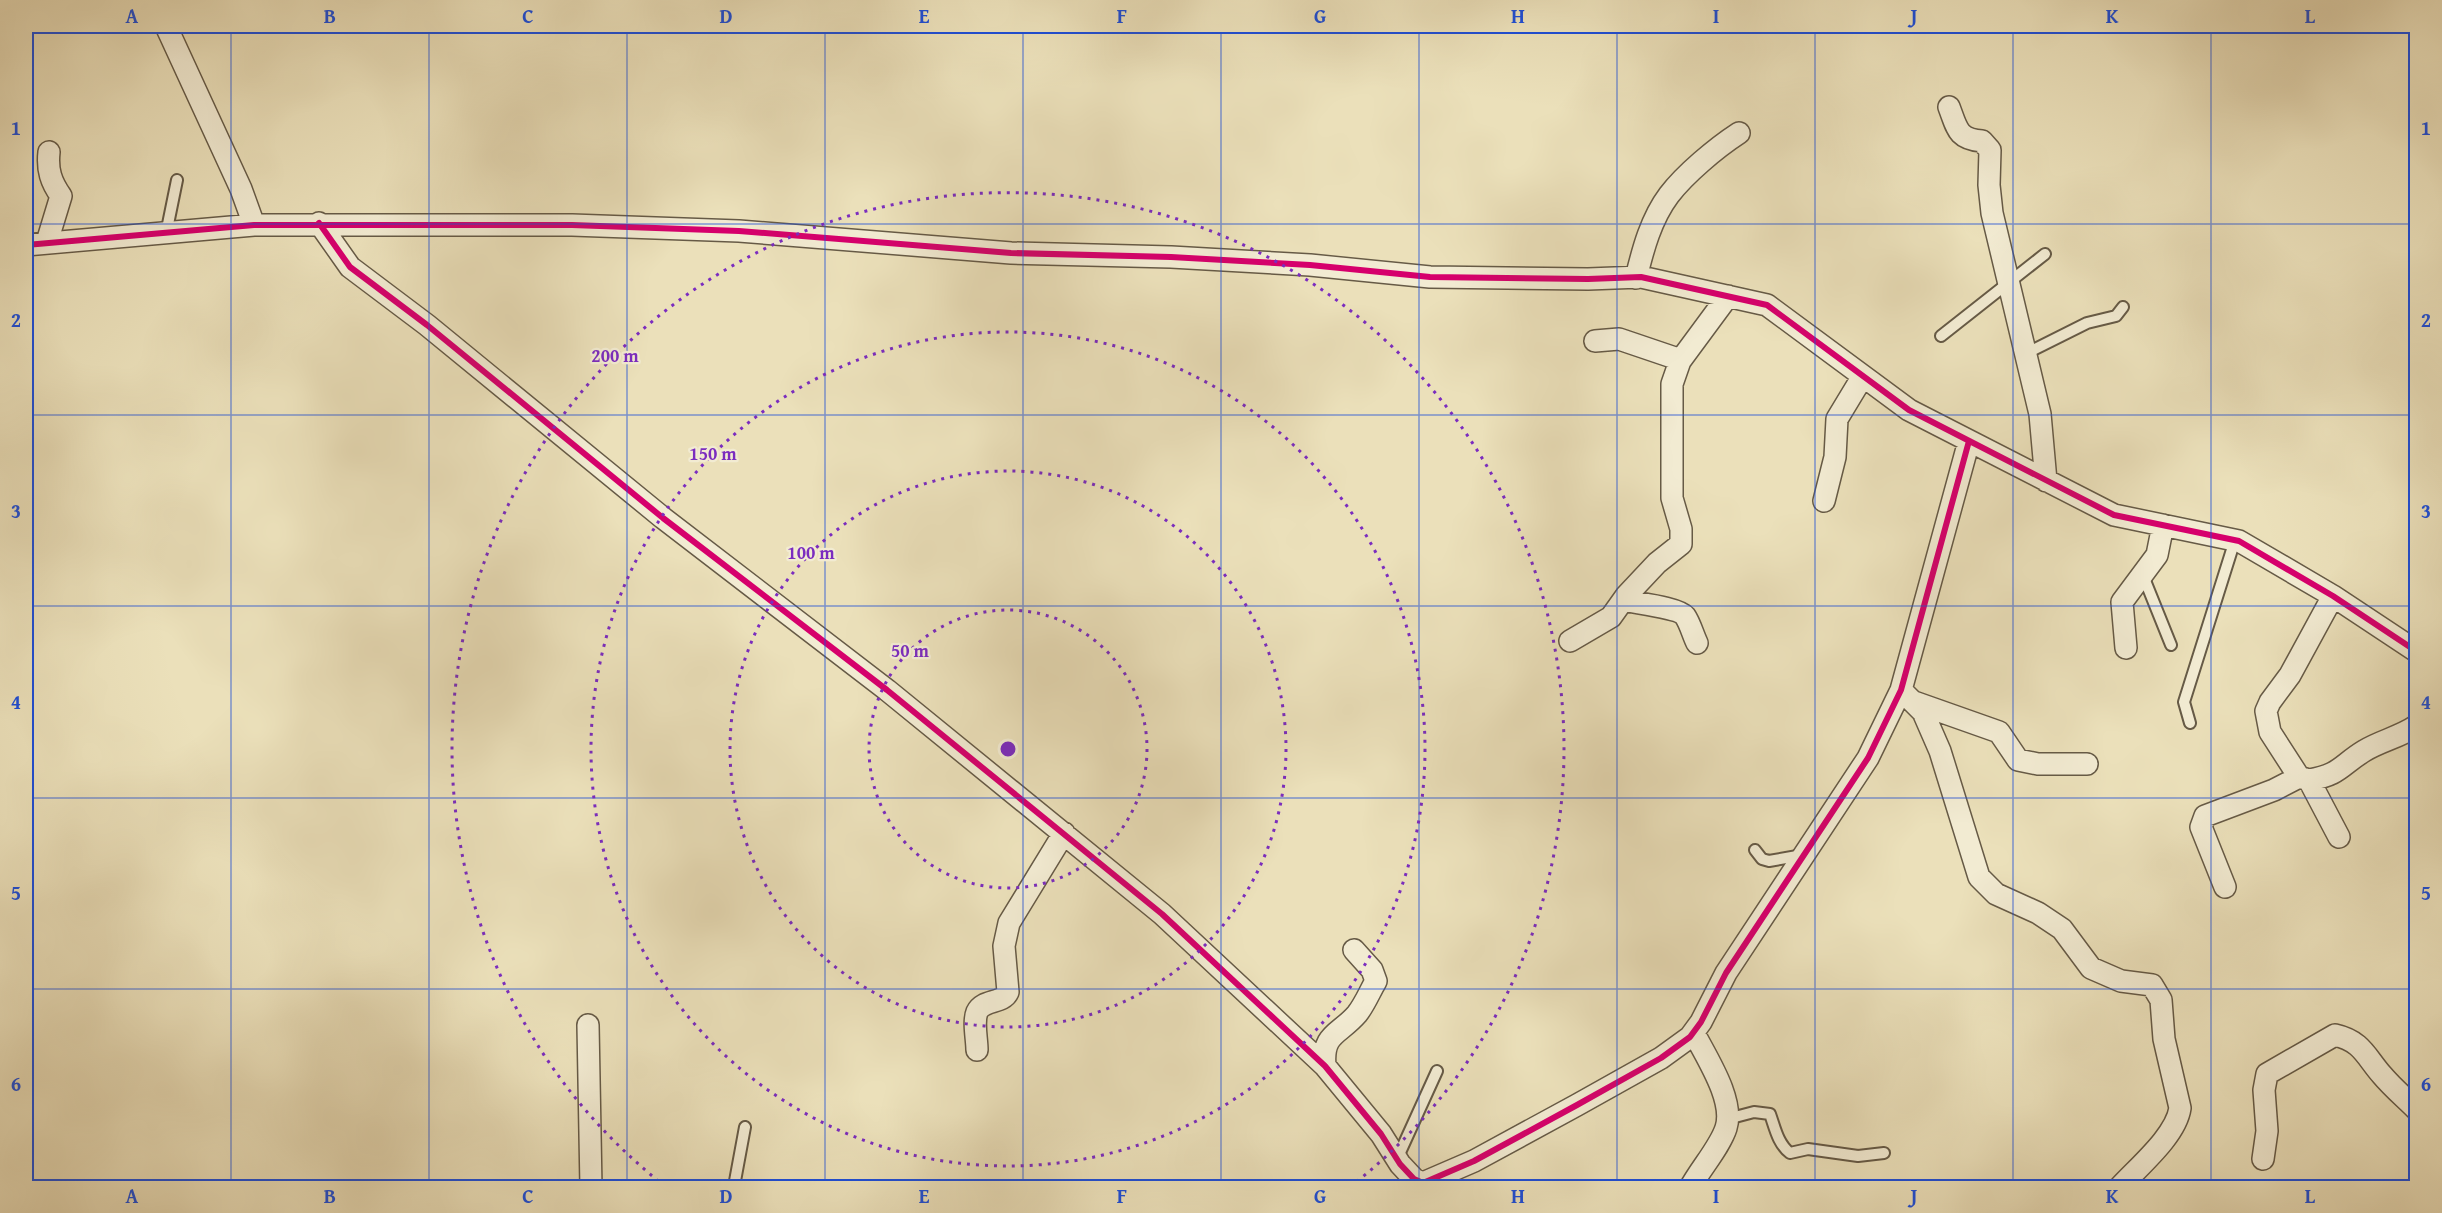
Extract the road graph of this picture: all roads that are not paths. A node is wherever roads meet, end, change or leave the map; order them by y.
1 (166, 26) edge
2 (1948, 107) dead end
3 (1739, 133) dead end
4 (49, 152) dead end
5 (177, 180) dead end
6 (320, 223) junction
7 (254, 225) junction
8 (166, 234) junction
9 (47, 242) junction
10 (26, 245) edge
11 (2045, 255) dead end
12 (1636, 278) junction
13 (2008, 283) junction
14 (1728, 296) junction
15 (2123, 308) dead end
16 (1941, 336) dead end
17 (1594, 341) dead end
18 (2025, 354) junction
19 (1681, 360) junction
20 (1863, 376) junction
21 (1969, 441) junction
22 (2046, 481) junction
23 (1824, 501) dead end
24 (2163, 525) junction
25 (2235, 540) junction
26 (2142, 573) junction
27 (2333, 596) junction
28 (1624, 600) junction
29 (1570, 640) dead end
30 (1697, 643) dead end
31 (2171, 645) dead end
32 (2126, 648) dead end
33 (2416, 651) edge
34 (1908, 696) junction
35 (2190, 723) dead end
36 (2416, 726) edge
37 (2087, 764) dead end
38 (2304, 778) junction
39 (1064, 833) junction
40 (2339, 837) dead end
41 (1755, 850) dead end
42 (1804, 855) junction
43 (2224, 887) dead end
44 (1354, 950) dead end
45 (588, 1025) dead end
46 (1694, 1033) junction
47 (978, 1050) dead end
48 (1325, 1066) junction
49 (1437, 1071) dead end
50 (2416, 1109) edge
51 (1729, 1115) junction
52 (745, 1127) dead end
53 (1884, 1153) dead end
54 (1397, 1159) junction
55 (2264, 1159) dead end
56 (1405, 1183) edge
57 (591, 1188) edge
58 (732, 1188) edge
59 (1690, 1188) edge
60 (2119, 1188) edge

1 - 7 street
2 - 13 street
3 - 12 street
4 - 9 street
5 - 8 lane
6 - 7 street
6 - 12 street
6 - 39 street
7 - 8 street
8 - 9 street
9 - 10 street
11 - 13 lane
12 - 14 street
13 - 16 lane
13 - 18 street
14 - 19 street
14 - 20 street
15 - 18 lane
17 - 19 street
18 - 22 street
19 - 28 street
20 - 21 street
20 - 23 street
21 - 22 street
21 - 34 street
22 - 24 street
24 - 25 street
24 - 26 street
25 - 27 street
25 - 35 lane
26 - 31 lane
26 - 32 street
27 - 33 street
27 - 38 street
28 - 29 street
28 - 30 street
34 - 37 street
34 - 42 street
34 - 60 street
36 - 38 street
38 - 40 street
38 - 43 street
39 - 47 street
39 - 48 street
41 - 42 lane
42 - 46 street
44 - 48 street
45 - 57 street
46 - 51 street
46 - 56 street
48 - 54 street
49 - 54 lane
50 - 55 street
51 - 53 lane
51 - 59 street
52 - 58 lane
54 - 56 street

